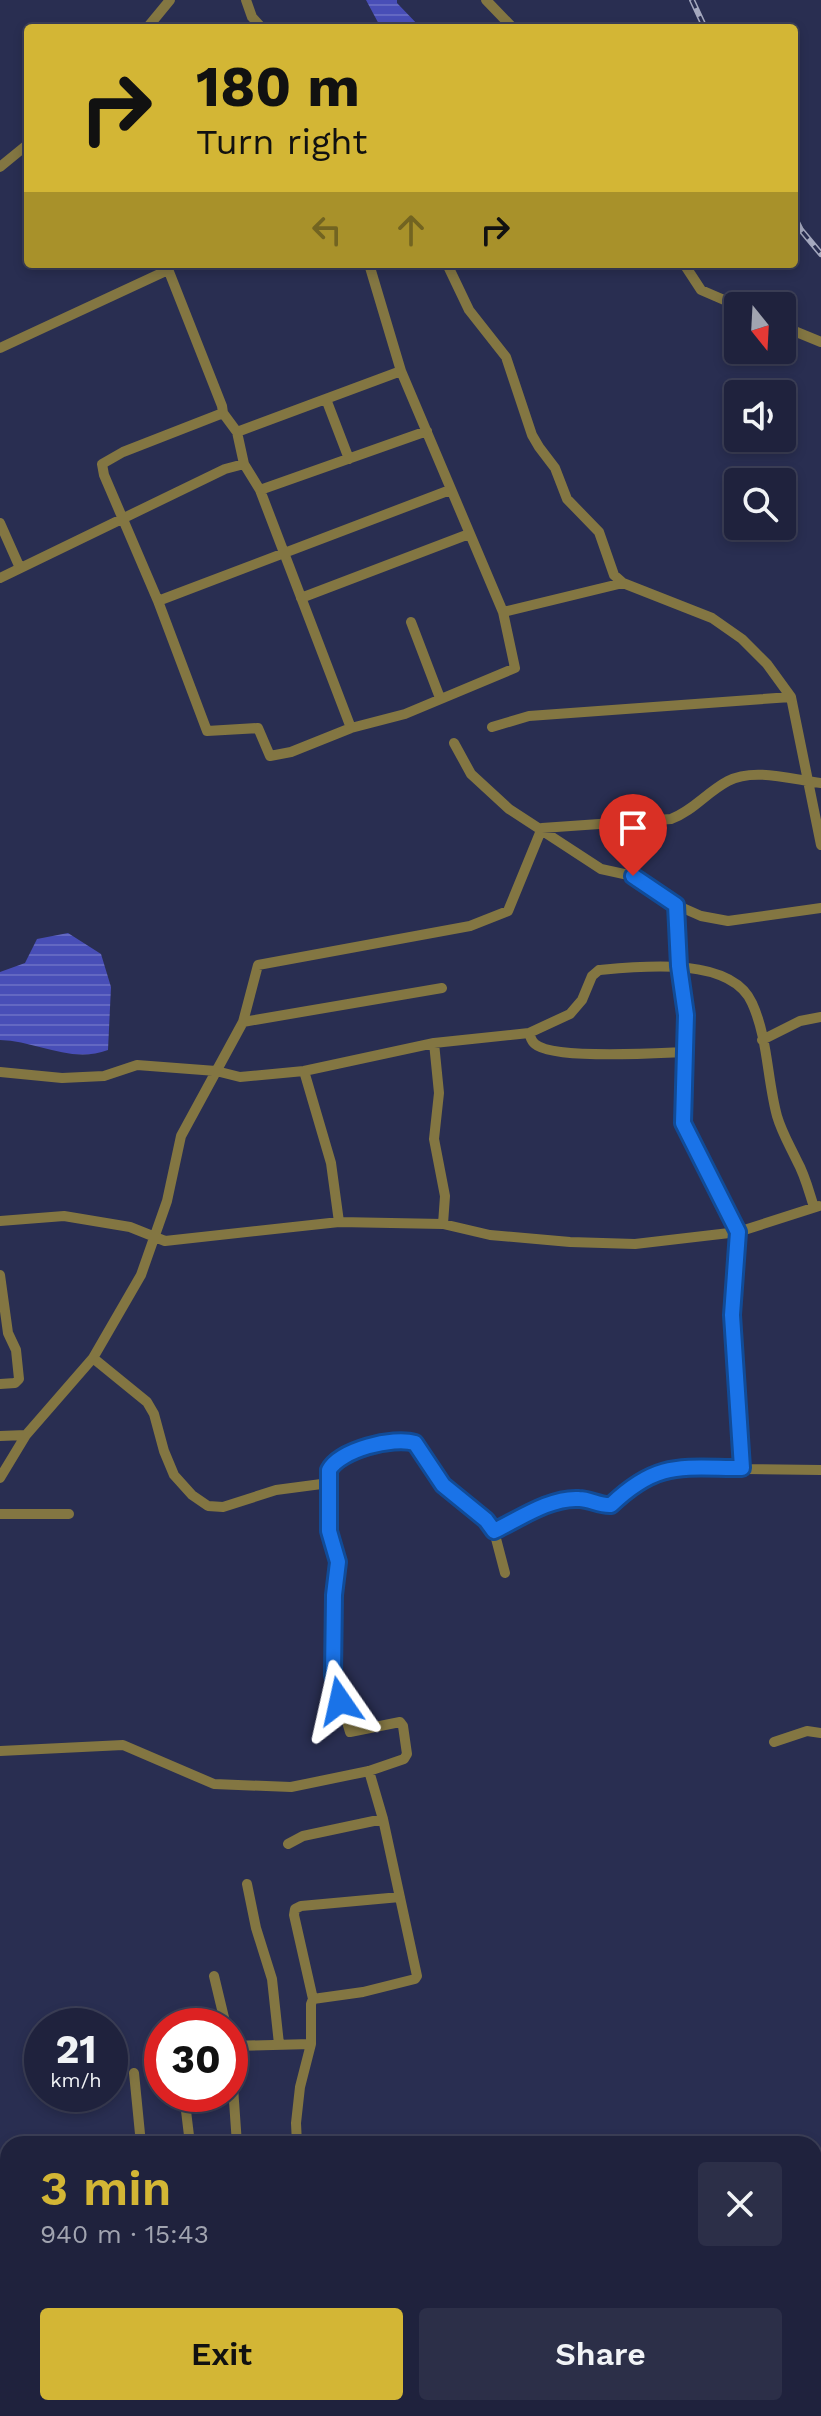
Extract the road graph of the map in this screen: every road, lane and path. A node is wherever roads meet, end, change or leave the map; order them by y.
1 (170, 0) edge
2 (246, 0) edge
3 (486, 0) edge
4 (150, 24) edge
5 (258, 24) edge
6 (509, 24) edge
7 (24, 147) edge
8 (0, 167) edge
9 (165, 268) edge
10 (167, 268) edge
11 (370, 268) edge
12 (449, 268) edge
13 (687, 268) edge
14 (724, 300) edge
15 (796, 332) edge
16 (821, 342) edge
17 (0, 348) edge
18 (401, 371) junction
19 (326, 399) junction
20 (223, 413) junction
21 (427, 431) junction
22 (237, 432) junction
23 (349, 459) junction
24 (244, 464) junction
25 (260, 490) junction
26 (450, 490) junction
27 (123, 519) junction
28 (0, 523) edge
29 (469, 534) junction
30 (283, 552) junction
31 (20, 568) junction
32 (0, 578) edge
33 (623, 583) junction
34 (301, 598) junction
35 (158, 601) junction
36 (503, 612) junction
37 (411, 622) dead end
38 (791, 697) junction
39 (440, 698) junction
40 (492, 727) dead end
41 (351, 728) junction
42 (454, 743) dead end
43 (807, 782) junction
44 (821, 783) edge
45 (542, 828) junction
46 (821, 845) edge
47 (676, 905) junction
48 (821, 908) edge
49 (679, 966) junction
50 (442, 988) dead end
51 (821, 1017) edge
52 (243, 1022) junction
53 (529, 1033) junction
54 (762, 1040) junction
55 (434, 1043) junction
56 (685, 1052) junction
57 (216, 1071) junction
58 (304, 1071) junction
59 (0, 1072) edge
60 (818, 1206) edge
61 (0, 1221) edge
62 (339, 1222) junction
63 (443, 1224) junction
64 (738, 1232) junction
65 (154, 1236) junction
66 (0, 1275) edge
67 (93, 1358) junction
68 (0, 1384) edge
69 (26, 1435) junction
70 (0, 1436) edge
71 (742, 1468) junction
72 (821, 1470) edge
73 (0, 1478) edge
74 (329, 1483) junction
75 (0, 1514) edge
76 (69, 1514) dead end
77 (494, 1531) junction
78 (505, 1573) dead end
79 (821, 1733) edge
80 (774, 1742) dead end
81 (0, 1751) edge
82 (369, 1771) junction
83 (383, 1819) junction
84 (288, 1844) dead end
85 (247, 1884) dead end
86 (400, 1897) junction
87 (214, 1976) dead end
88 (313, 1999) junction
89 (222, 2008) edge
90 (279, 2044) junction
91 (311, 2044) junction
92 (248, 2045) edge
93 (134, 2073) dead end
94 (186, 2112) edge
95 (235, 2112) edge
96 (140, 2136) edge
97 (189, 2136) edge
98 (236, 2136) edge
99 (297, 2136) edge

1 - 4 street
2 - 5 street
3 - 6 street
7 - 8 street
9 - 17 street
10 - 20 street
11 - 18 street
12 - 33 street
13 - 14 street
15 - 16 street
18 - 19 street
18 - 21 street
19 - 22 street
19 - 23 street
20 - 22 street
20 - 27 street
21 - 23 street
21 - 26 street
22 - 24 street
23 - 25 street
24 - 25 street
24 - 27 street
25 - 30 street
26 - 29 street
26 - 30 street
27 - 31 street
27 - 35 street
28 - 31 street
29 - 34 street
29 - 36 street
30 - 34 street
30 - 35 street
31 - 32 street
33 - 36 street
33 - 38 street
34 - 41 street
35 - 41 street
36 - 39 street
37 - 39 street
38 - 40 street
38 - 43 street
39 - 41 street
42 - 45 street
43 - 44 street
43 - 45 street
43 - 46 street
45 - 47 street
45 - 52 street
47 - 48 street
47 - 49 street
49 - 53 street
49 - 54 street
49 - 56 street
50 - 52 street
51 - 54 street
52 - 57 street
53 - 55 street
53 - 56 street
54 - 60 street
55 - 58 street
55 - 63 street
56 - 64 street
57 - 58 street
57 - 59 street
57 - 65 street
58 - 62 street
60 - 64 street
61 - 65 street
62 - 63 street
62 - 65 street
63 - 64 street
64 - 71 street
65 - 67 street
66 - 68 street
67 - 69 street
67 - 74 street
69 - 70 street
69 - 73 street
71 - 72 street
71 - 77 street
74 - 77 street
74 - 82 street
75 - 76 street
77 - 78 street
79 - 80 street
81 - 82 street
82 - 83 street
83 - 84 street
83 - 86 street
85 - 90 street
86 - 88 street
86 - 88 street
87 - 89 street
88 - 91 street
90 - 91 street
90 - 92 street
91 - 99 street
93 - 96 street
94 - 97 street
95 - 98 street

